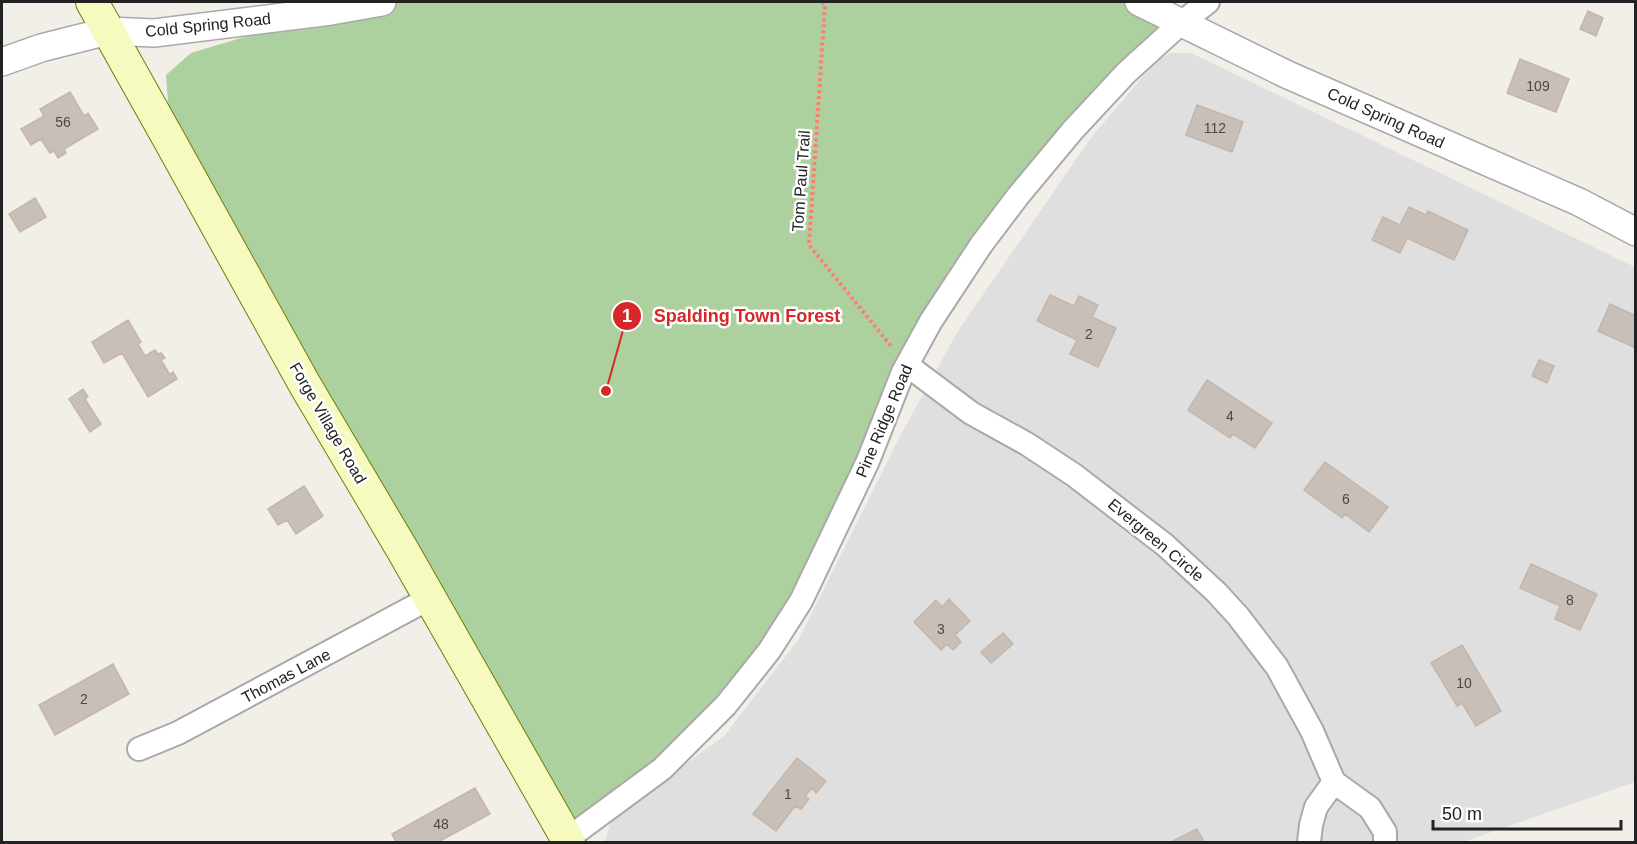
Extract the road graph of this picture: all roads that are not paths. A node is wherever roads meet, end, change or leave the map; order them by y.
1 (92, 2) edge
2 (382, 2) edge
3 (1138, 2) edge
4 (1208, 2) edge
5 (1181, 23) junction
6 (108, 31) junction
7 (2, 62) edge
8 (1635, 232) edge
9 (907, 365) junction
10 (430, 598) junction
11 (139, 748) dead end
12 (1334, 782) junction
13 (568, 841) edge
14 (1310, 843) edge
15 (1385, 843) edge

1 - 6 main road, Forge Village Road
2 - 6 street, Cold Spring Road
3 - 5 street, Cold Spring Road
4 - 5 street, Pine Ridge Road
5 - 8 street, Cold Spring Road
5 - 9 street, Pine Ridge Road
6 - 7 street, Cold Spring Road
6 - 10 main road, Forge Village Road
9 - 12 street, Evergreen Circle
9 - 13 street, Pine Ridge Road
10 - 11 street, Thomas Lane
10 - 13 main road, Forge Village Road
12 - 14 street
12 - 15 street

